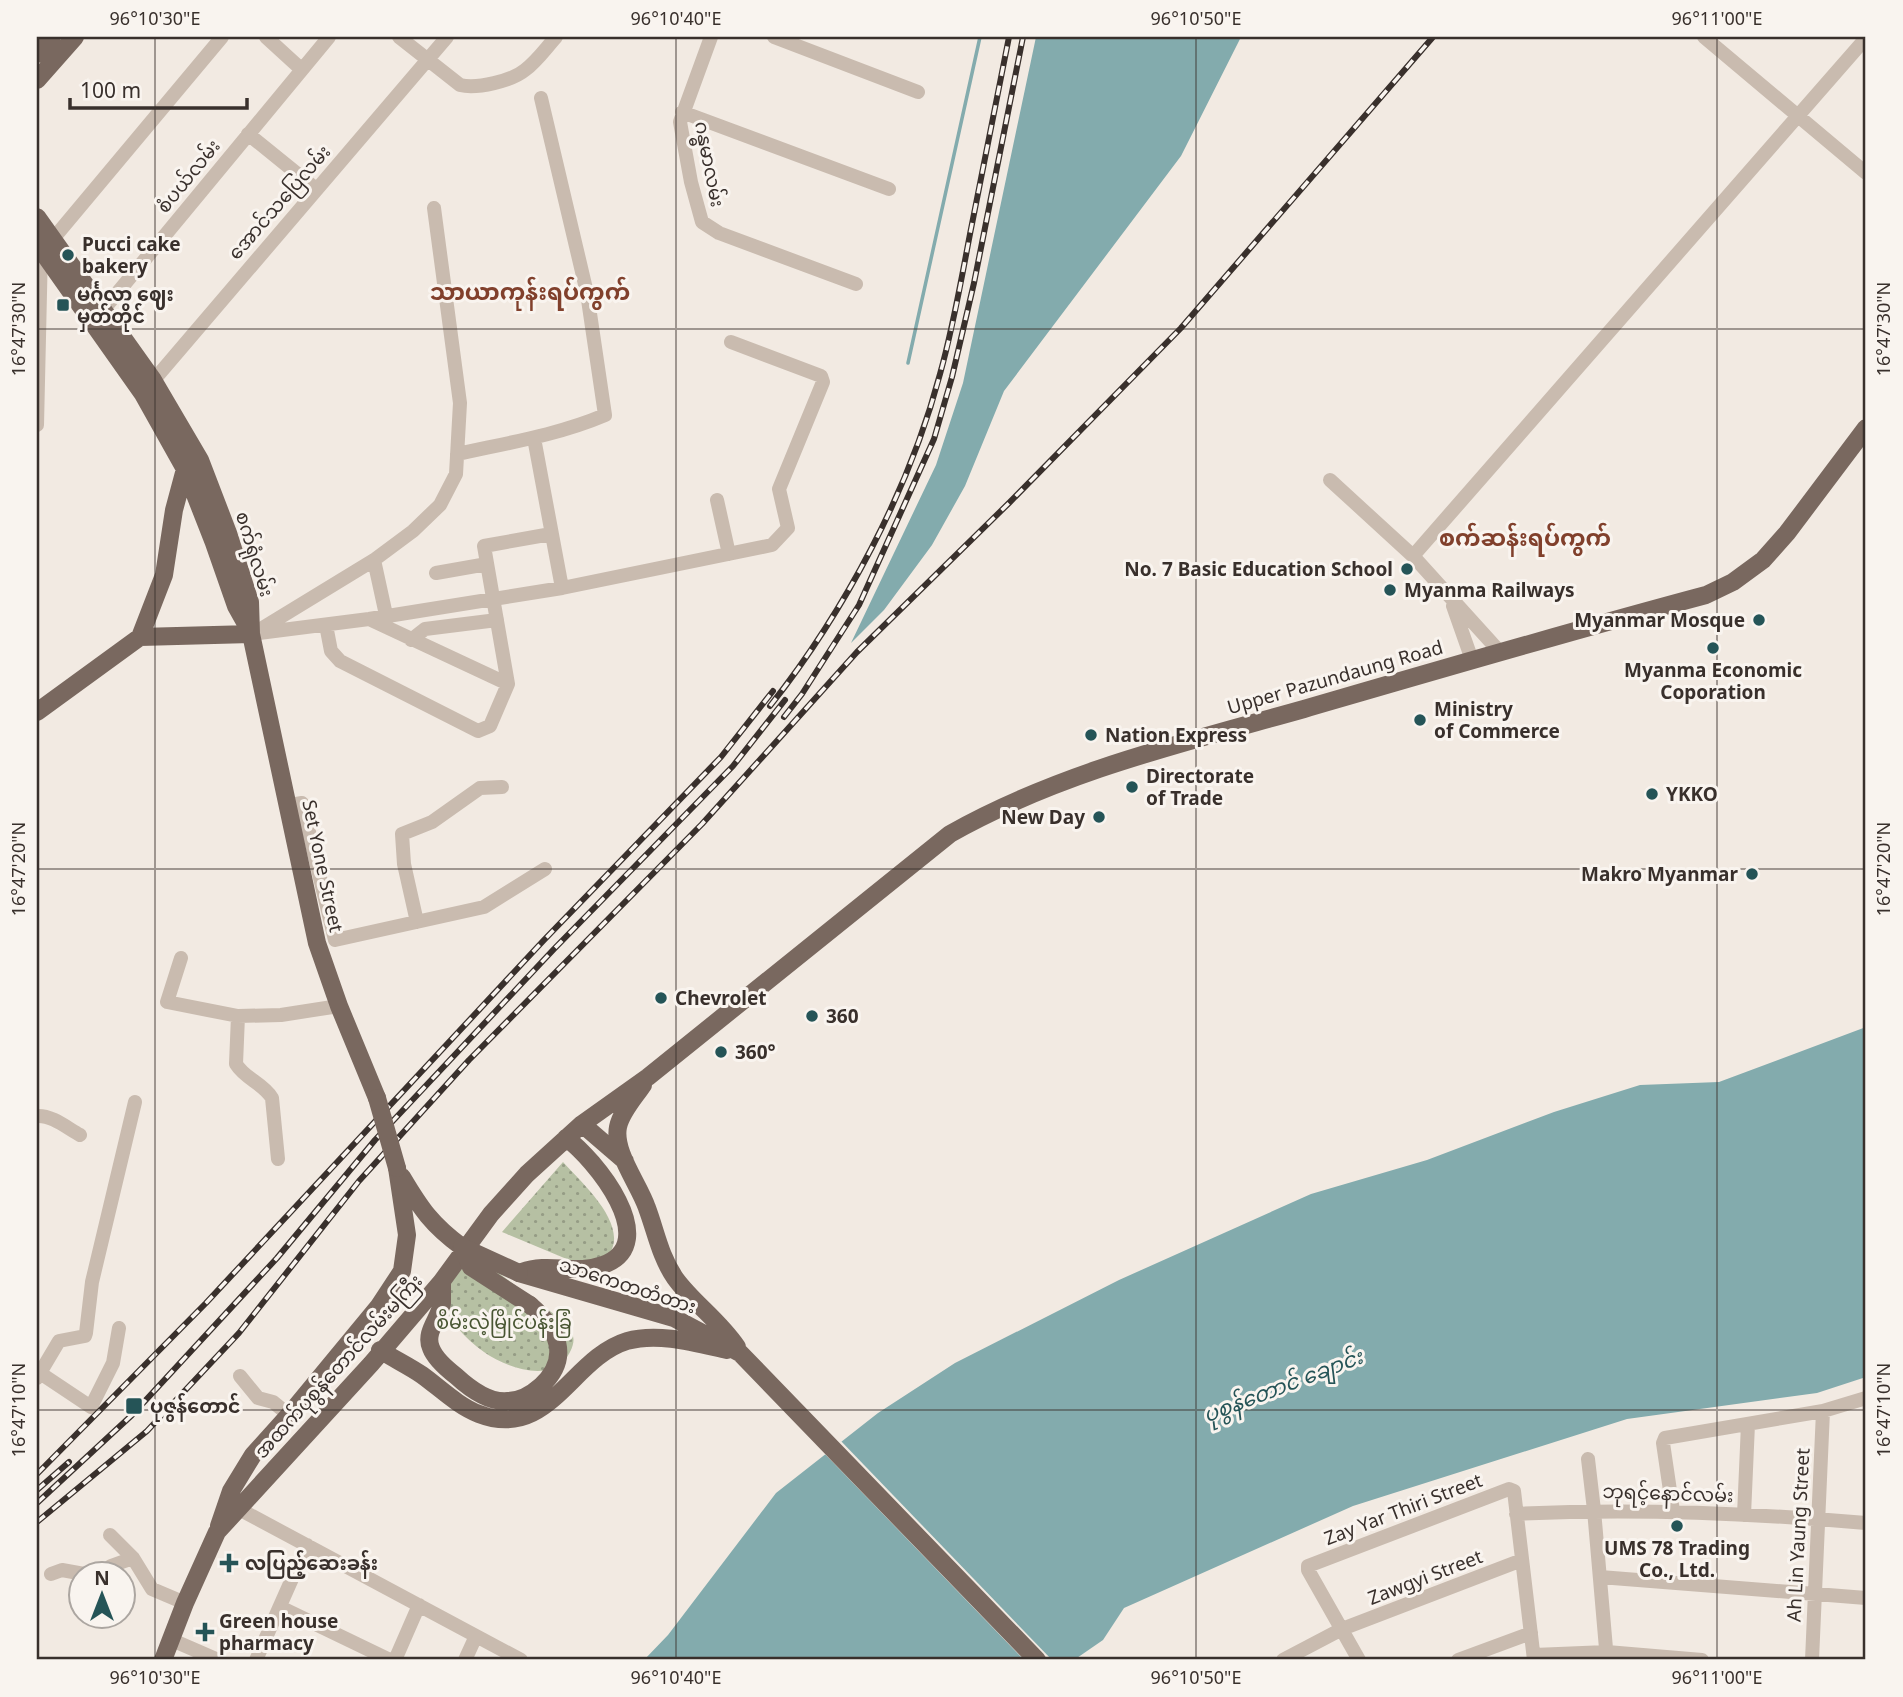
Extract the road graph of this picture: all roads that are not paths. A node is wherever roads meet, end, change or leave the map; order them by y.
1 (52, 37) edge
2 (75, 37) edge
3 (222, 37) edge
4 (266, 37) edge
5 (329, 37) edge
6 (399, 37) edge
7 (447, 37) edge
8 (556, 37) edge
9 (711, 37) edge
10 (774, 37) edge
11 (1704, 37) edge
12 (1866, 38) edge
13 (37, 54) edge
14 (427, 60) junction
15 (301, 69) junction
16 (37, 80) edge
17 (918, 92) dead end
18 (541, 98) dead end
19 (682, 112) junction
20 (1797, 116) junction
21 (248, 134) junction
22 (1866, 173) edge
23 (316, 189) junction
24 (889, 189) dead end
25 (434, 208) dead end
26 (37, 217) edge
27 (44, 244) edge
28 (856, 284) dead end
29 (104, 309) junction
30 (731, 342) dead end
31 (148, 387) junction
32 (37, 425) edge
33 (1866, 428) edge
34 (534, 438) junction
35 (457, 454) junction
36 (192, 465) junction
37 (1330, 480) dead end
38 (717, 500) dead end
39 (551, 534) junction
40 (729, 554) junction
41 (1413, 556) junction
42 (374, 560) junction
43 (487, 564) junction
44 (436, 573) dead end
45 (562, 588) junction
46 (493, 598) junction
47 (1450, 598) junction
48 (386, 615) junction
49 (369, 619) junction
50 (496, 620) junction
51 (326, 625) junction
52 (251, 634) junction
53 (139, 637) junction
54 (411, 639) junction
55 (1499, 651) junction
56 (1472, 660) junction
57 (508, 684) junction
58 (37, 712) edge
59 (502, 787) dead end
60 (289, 805) junction
61 (545, 869) dead end
62 (417, 922) junction
63 (181, 958) dead end
64 (339, 1006) junction
65 (238, 1016) junction
66 (648, 1077) junction
67 (377, 1098) joint
68 (135, 1102) dead end
69 (37, 1116) edge
70 (582, 1124) junction
71 (79, 1135) dead end
72 (566, 1138) junction
73 (278, 1159) dead end
74 (625, 1161) junction
75 (397, 1168) junction
76 (462, 1247) junction
77 (519, 1273) junction
78 (442, 1281) junction
79 (119, 1328) dead end
80 (380, 1350) junction
81 (740, 1353) junction
82 (38, 1374) edge
83 (240, 1376) dead end
84 (1866, 1398) edge
85 (1823, 1412) junction
86 (289, 1415) junction
87 (1748, 1424) junction
88 (1588, 1459) dead end
89 (239, 1509) junction
90 (1594, 1510) junction
91 (1674, 1511) junction
92 (1516, 1514) junction
93 (1744, 1515) junction
94 (1819, 1519) junction
95 (1866, 1523) edge
96 (217, 1532) junction
97 (110, 1535) dead end
98 (307, 1545) junction
99 (133, 1558) junction
100 (128, 1560) edge
101 (1522, 1560) junction
102 (66, 1571) edge
103 (51, 1574) dead end
104 (1600, 1577) junction
105 (1815, 1594) junction
106 (1866, 1598) edge
107 (185, 1603) junction
108 (419, 1605) junction
109 (280, 1607) junction
110 (1342, 1629) junction
111 (1531, 1633) junction
112 (475, 1636) junction
113 (172, 1640) junction
114 (1573, 1656) edge
115 (1607, 1656) edge
116 (1648, 1657) edge
117 (1534, 1658) edge
118 (163, 1660) edge
119 (218, 1660) edge
120 (256, 1660) edge
121 (393, 1660) edge
122 (465, 1660) edge
123 (521, 1660) edge
124 (1037, 1660) edge
125 (1283, 1660) edge
126 (1359, 1660) edge
127 (1458, 1660) edge
128 (1702, 1660) edge
129 (1812, 1660) edge

1 - 13 main road
2 - 16 main road
3 - 27 street
4 - 15 street
5 - 15 street, စံပယ်လမ်း
6 - 14 street
7 - 14 street, အောင်သပြေလမ်း
8 - 14 street
9 - 19 street, ဂန္ဓမာလမ်း
10 - 17 street
11 - 20 street
12 - 20 street
14 - 23 street, အောင်သပြေလမ်း
15 - 21 street, စံပယ်လမ်း
18 - 34 street
19 - 24 street
19 - 28 street, ဂန္ဓမာလမ်း
20 - 22 street
20 - 41 street
21 - 23 street
21 - 29 street, စံပယ်လမ်း
23 - 31 street, အောင်သပြေလမ်း
25 - 35 street
26 - 27 main road, စက်ရုံလမ်း
27 - 29 main road, စက်ရုံလမ်း
27 - 31 main road, စက်ရုံလမ်း
27 - 32 street
29 - 31 main road, စက်ရုံလမ်း
30 - 40 street
31 - 36 main road, စက်ရုံလမ်း
33 - 55 main road, Upper Pazundaung Road
34 - 35 street
34 - 39 street
35 - 42 street
36 - 52 main road, စက်ရုံလမ်း
36 - 53 main road
37 - 41 street
38 - 40 street
39 - 43 street
39 - 45 street
40 - 45 street
41 - 47 street
42 - 48 street
42 - 52 street
43 - 44 street
43 - 46 street
45 - 46 street
46 - 48 street
46 - 50 street
47 - 55 street
47 - 56 street
48 - 49 street
49 - 51 street
49 - 54 street
50 - 54 street
50 - 57 street
51 - 52 street
51 - 57 street
52 - 53 main road
52 - 60 main road, Set Yone Street
53 - 58 main road
54 - 57 street
55 - 56 main road, Upper Pazundaung Road
56 - 66 main road, Upper Pazundaung Road
59 - 62 street
60 - 62 street
60 - 64 main road, Set Yone Street
61 - 62 street
63 - 65 street
64 - 65 street
64 - 67 main road, Set Yone Street
65 - 73 street
66 - 70 main road, Upper Pazundaung Road
66 - 74 main road
67 - 75 main road, သာကေတတံတား, bridge
68 - 82 street
69 - 71 street
70 - 72 main road, အထက်ပုစွန်တောင်လမ်းမကြီး
70 - 74 main road
72 - 77 main road
72 - 78 main road, အထက်ပုစွန်တောင်လမ်းမကြီး
74 - 81 main road
75 - 76 main road, သာကေတတံတား
75 - 86 main road
76 - 77 main road, သာကေတတံတား, bridge
76 - 78 main road, bridge
77 - 81 main road, သာကေတတံတား
78 - 80 main road, အထက်ပုစွန်တောင်လမ်းမကြီး
79 - 82 street
80 - 81 main road
80 - 89 main road, အထက်ပုစွန်တောင်လမ်းမကြီး
81 - 124 main road, သာကေတတံတား
83 - 86 street
84 - 85 street
85 - 87 street
85 - 94 street, Ah Lin Yaung Street
86 - 96 main road
87 - 91 street
87 - 93 street
88 - 90 street
89 - 96 main road, အထက်ပုစွန်တောင်လမ်းမကြီး
89 - 98 street
90 - 91 street, ဘုရင့်နောင်လမ်း
90 - 92 street, ဘုရင့်နောင်လမ်း
90 - 104 street
91 - 93 street, ဘုရင့်နောင်လမ်း
92 - 101 street
92 - 110 street, Zay Yar Thiri Street
93 - 94 street, ဘုရင့်နောင်လမ်း
94 - 95 street, ဘုရင့်နောင်လမ်း
94 - 105 street, Ah Lin Yaung Street
96 - 107 main road, အထက်ပုစွန်တောင်လမ်းမကြီး
97 - 99 street
98 - 108 street
98 - 109 street
99 - 100 street
99 - 107 street
101 - 110 street, Zawgyi Street
101 - 111 street
102 - 103 street
104 - 105 street
104 - 115 street
105 - 106 street
105 - 129 street, Ah Lin Yaung Street
107 - 113 main road, အထက်ပုစွန်တောင်လမ်းမကြီး
108 - 112 street
108 - 121 street
109 - 120 street
109 - 121 street
110 - 125 street, Zawgyi Street
110 - 126 street
111 - 117 street
111 - 127 street
112 - 122 street
112 - 123 street
113 - 118 main road, အထက်ပုစွန်တောင်လမ်းမကြီး
113 - 119 street
114 - 115 street
114 - 117 street
115 - 116 street
116 - 128 street

